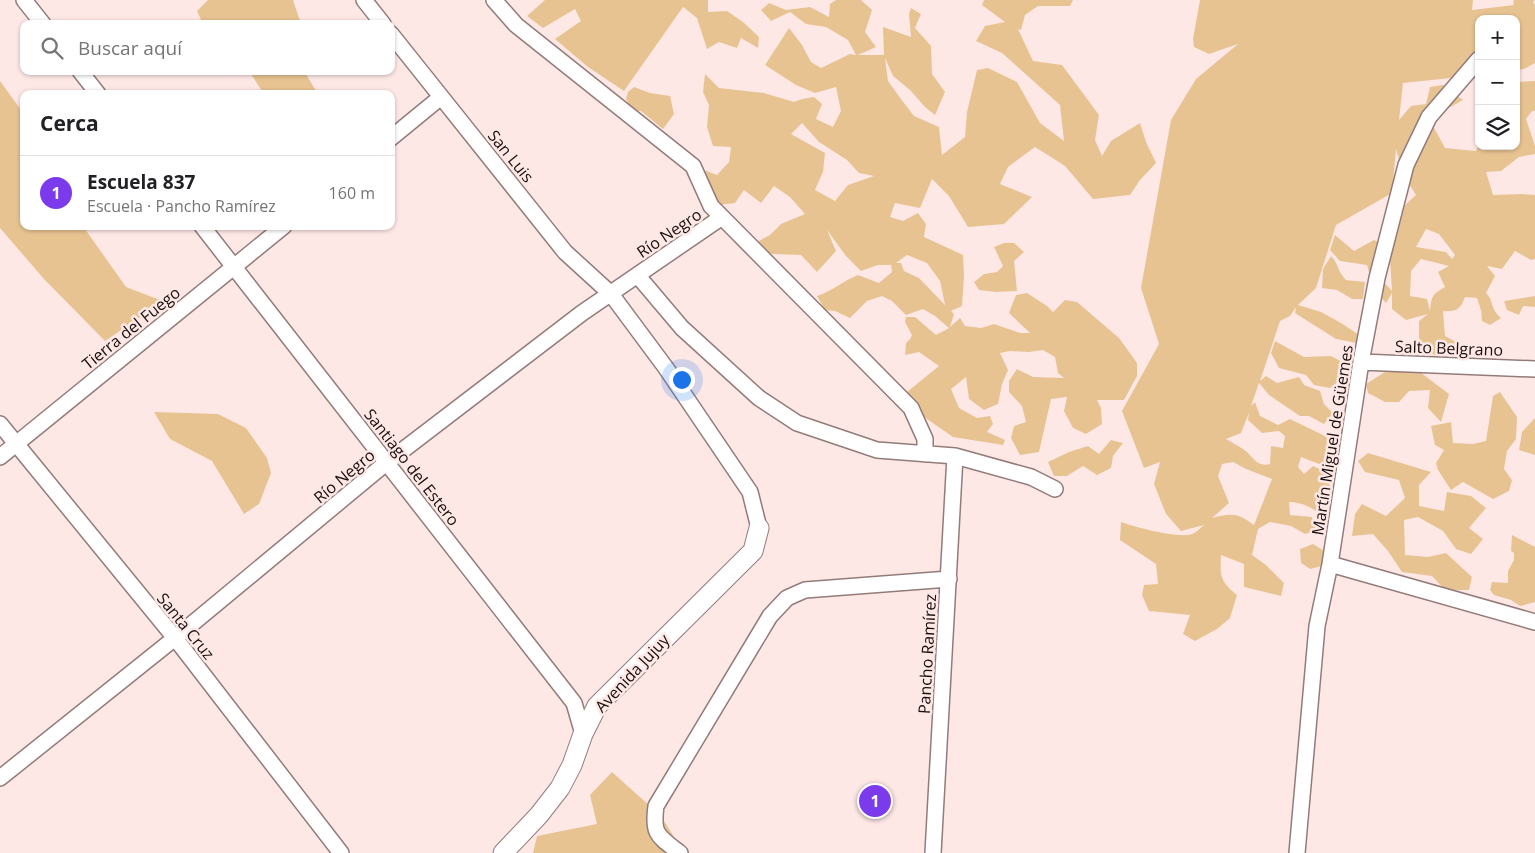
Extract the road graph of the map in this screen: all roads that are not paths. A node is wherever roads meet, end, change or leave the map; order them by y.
1 (24, 0) edge
2 (364, 0) edge
3 (494, 0) edge
4 (40, 20) edge
5 (380, 20) edge
6 (395, 39) edge
7 (1478, 60) edge
8 (83, 75) edge
9 (95, 90) edge
10 (441, 97) junction
11 (395, 135) edge
12 (722, 217) junction
13 (205, 230) edge
14 (279, 230) edge
15 (234, 267) junction
16 (638, 276) junction
17 (611, 294) junction
18 (1362, 362) junction
19 (1535, 368) edge
20 (0, 424) edge
21 (16, 444) junction
22 (925, 454) junction
23 (955, 456) junction
24 (0, 457) edge
25 (386, 463) junction
26 (1055, 489) dead end
27 (759, 528) joint
28 (1330, 564) junction
29 (949, 578) junction
30 (1535, 622) edge
31 (175, 638) junction
32 (583, 734) junction
33 (0, 778) edge
34 (341, 853) edge
35 (503, 853) edge
36 (680, 853) edge
37 (933, 853) edge
38 (1297, 853) edge

1 - 4 street
2 - 5 street
3 - 12 street
6 - 10 street, San Luis
7 - 18 street, Martín Miguel de Güemes
8 - 9 street
10 - 11 street
10 - 17 street, San Luis
12 - 16 street, Río Negro
12 - 22 street
13 - 15 street, Santiago del Estero
14 - 15 street, Tierra del Fuego
15 - 21 street, Tierra del Fuego
15 - 25 street, Santiago del Estero
16 - 17 street, Río Negro
16 - 22 street
17 - 25 street, Río Negro
17 - 27 street, San Luis
18 - 19 street, Salto Belgrano
18 - 28 street, Martín Miguel de Güemes
20 - 21 street, Santa Cruz
21 - 24 street, Tierra del Fuego
21 - 31 street, Santa Cruz
22 - 23 street
23 - 26 street
23 - 29 street, Pancho Ramírez
25 - 31 street, Río Negro
25 - 32 street, Santiago del Estero
27 - 32 street, Avenida Jujuy
28 - 30 street
28 - 38 street, Martín Miguel de Güemes
29 - 36 street
29 - 37 street, Pancho Ramírez
31 - 33 street, Río Negro
31 - 34 street, Santa Cruz
32 - 35 street, Avenida Jujuy

